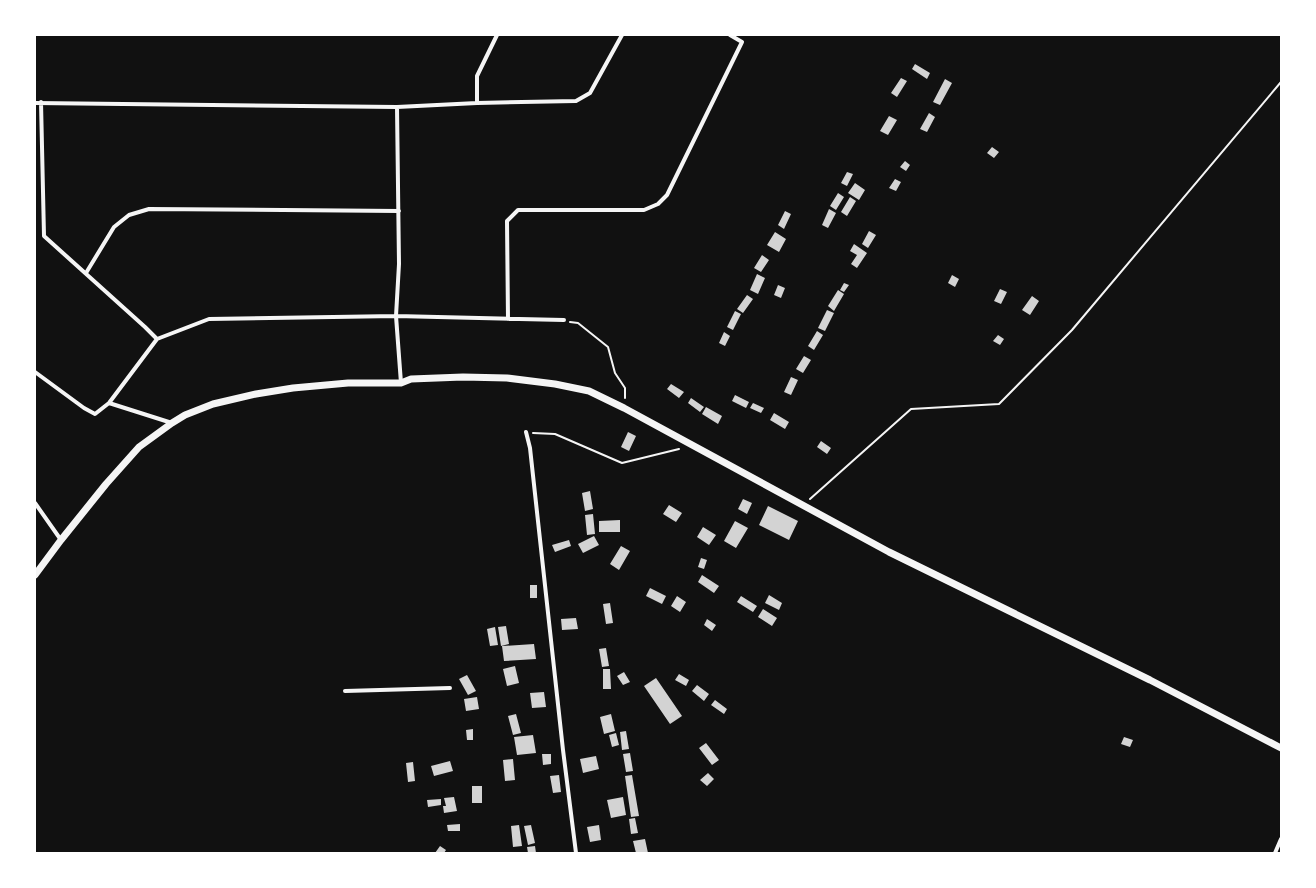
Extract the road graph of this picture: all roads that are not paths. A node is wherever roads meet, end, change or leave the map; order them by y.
1 (498, 35) edge
2 (622, 35) edge
3 (730, 35) edge
4 (41, 102) junction
5 (477, 102) junction
6 (35, 103) edge
7 (397, 107) junction
8 (399, 211) junction
9 (86, 273) junction
10 (396, 316) junction
11 (508, 319) junction
12 (564, 320) road end
13 (157, 339) junction
14 (35, 372) edge
15 (401, 383) junction
16 (109, 402) junction
17 (172, 423) junction
18 (526, 432) road end
19 (35, 503) edge
20 (61, 540) junction
21 (35, 575) edge
22 (450, 688) dead end
23 (345, 691) dead end
24 (1281, 748) edge
25 (1281, 839) edge
26 (576, 853) edge
27 (1275, 853) edge

1 - 5 street
2 - 5 street
3 - 11 street
4 - 6 street
4 - 7 street
4 - 9 street
5 - 7 street
7 - 8 street
8 - 9 street
8 - 10 street
9 - 13 street
10 - 11 street
10 - 13 street
10 - 15 street
11 - 12 street
13 - 16 street
14 - 16 street
15 - 17 street
15 - 24 street
16 - 17 street
17 - 20 street
18 - 26 street
19 - 20 street
20 - 21 street
22 - 23 street
25 - 27 street

